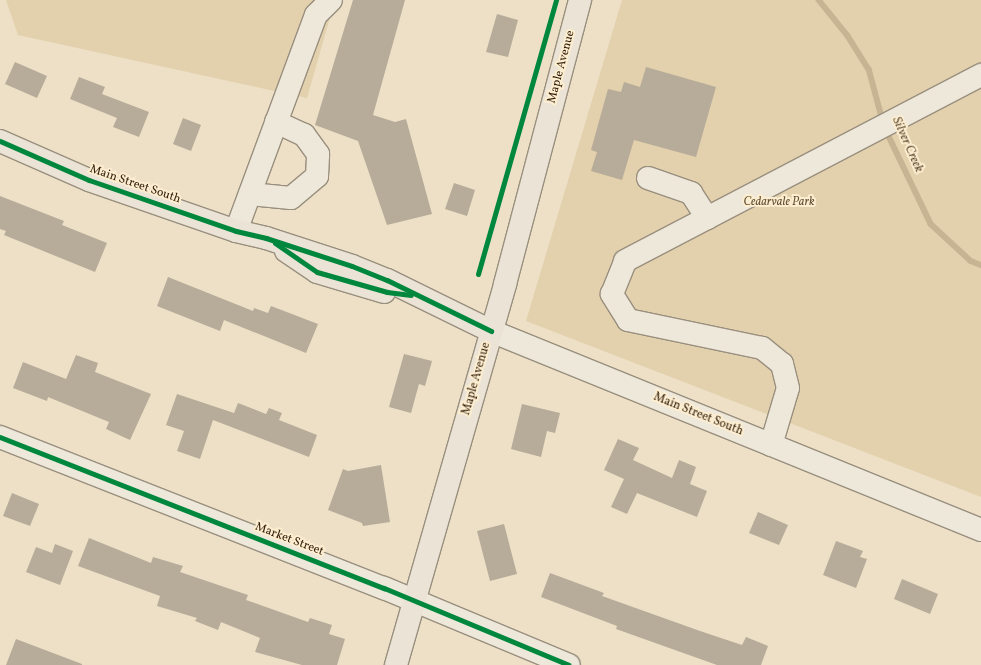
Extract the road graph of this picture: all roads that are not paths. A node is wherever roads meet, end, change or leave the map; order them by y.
1 (331, 0) edge
2 (580, 0) edge
3 (981, 74) edge
4 (276, 122) junction
5 (0, 142) edge
6 (648, 178) dead end
7 (250, 194) junction
8 (707, 218) junction
9 (236, 231) junction
10 (491, 332) junction
11 (0, 438) edge
12 (771, 445) junction
13 (981, 530) edge
14 (416, 601) junction
15 (396, 665) edge
16 (569, 665) edge

1 - 4 street
2 - 10 main road, Maple Avenue
3 - 8 street
4 - 7 street
4 - 7 street
5 - 9 main road, Main Street South
6 - 8 street
7 - 9 street
8 - 12 street
9 - 10 main road, Main Street South
10 - 12 street, Main Street South
10 - 14 main road, Maple Avenue
11 - 14 street, Market Street
12 - 13 street, Main Street South
14 - 15 main road, Maple Avenue
14 - 16 street, Market Street

